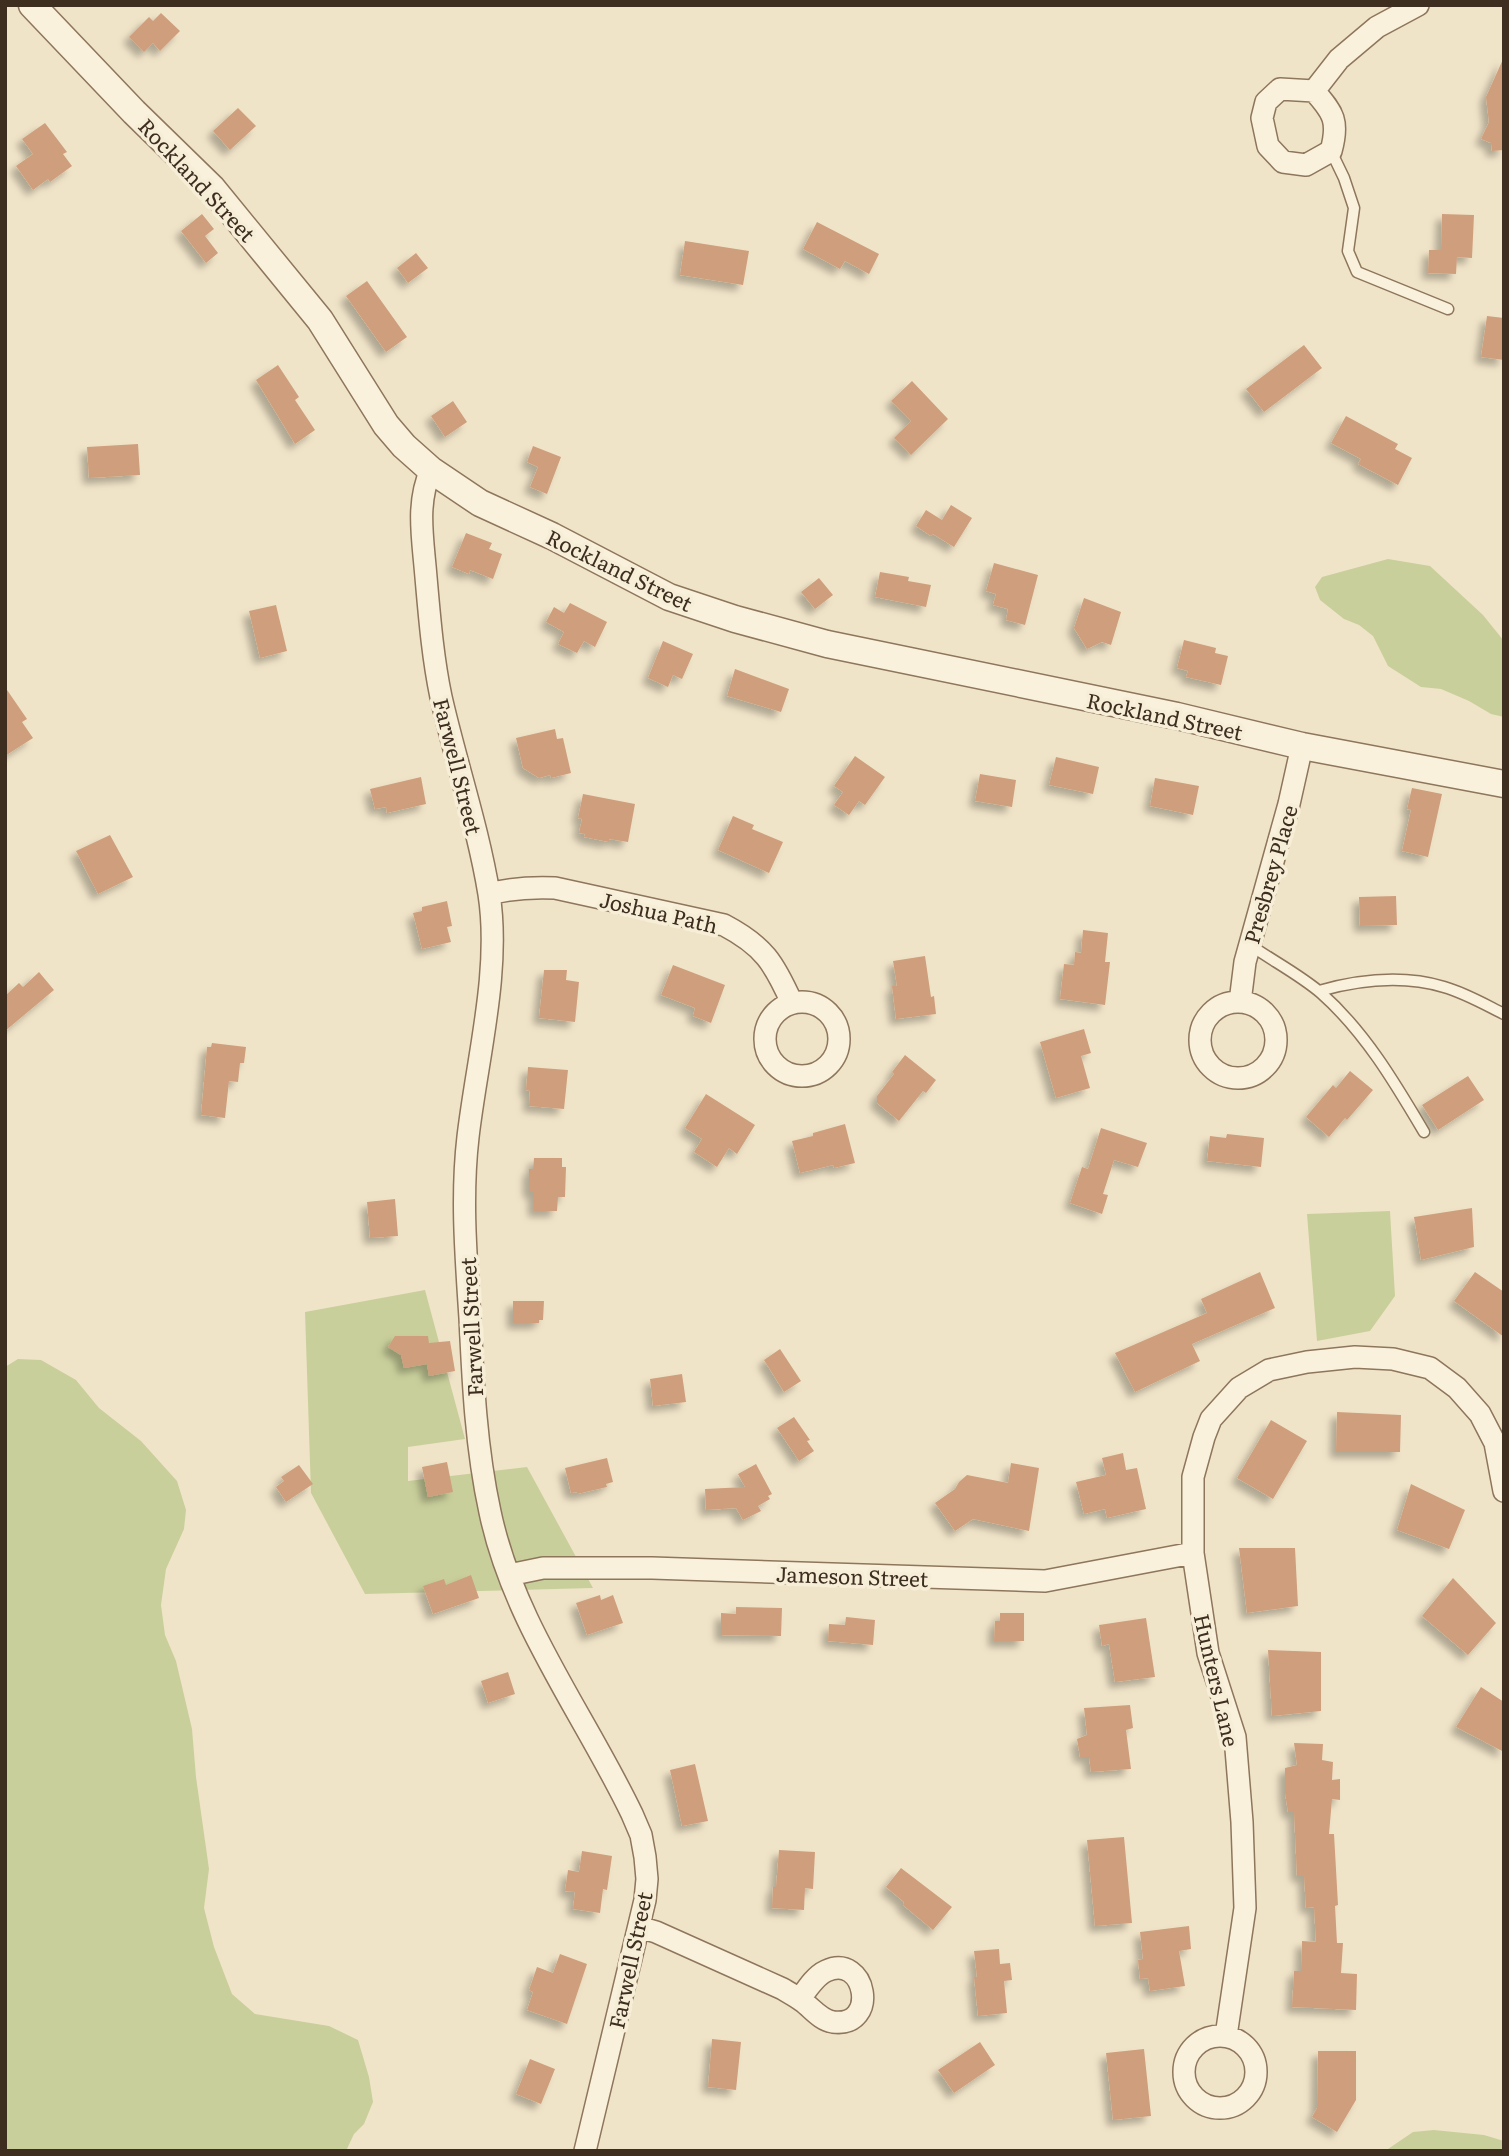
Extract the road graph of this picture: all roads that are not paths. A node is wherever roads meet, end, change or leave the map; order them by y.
1 (32, 5) edge
2 (1418, 5) edge
3 (1314, 91) junction
4 (1331, 151) junction
5 (1448, 309) dead end
6 (431, 470) junction
7 (1302, 746) junction
8 (1504, 784) edge
9 (489, 894) junction
10 (1250, 945) junction
11 (1319, 991) junction
12 (1240, 1002) dead end
13 (792, 1003) dead end
14 (1504, 1014) edge
15 (1424, 1132) dead end
16 (1504, 1490) edge
17 (1193, 1553) junction
18 (509, 1575) junction
19 (639, 1927) junction
20 (800, 1999) junction
21 (1226, 2036) dead end
22 (585, 2151) edge

1 - 6 street, Rockland Street
2 - 3 street
3 - 4 street
3 - 4 street
4 - 5 lane
6 - 7 street, Rockland Street
6 - 9 street, Farwell Street
7 - 8 street, Rockland Street
7 - 10 street, Presbrey Place
9 - 13 street, Joshua Path
9 - 18 street, Farwell Street
10 - 11 lane
10 - 12 street, Presbrey Place
11 - 14 lane
11 - 15 lane
16 - 17 street, Hunters Lane
17 - 18 street, Jameson Street
17 - 21 street, Hunters Lane
18 - 19 street, Farwell Street
19 - 20 street
19 - 22 street, Farwell Street
20 - 20 street

